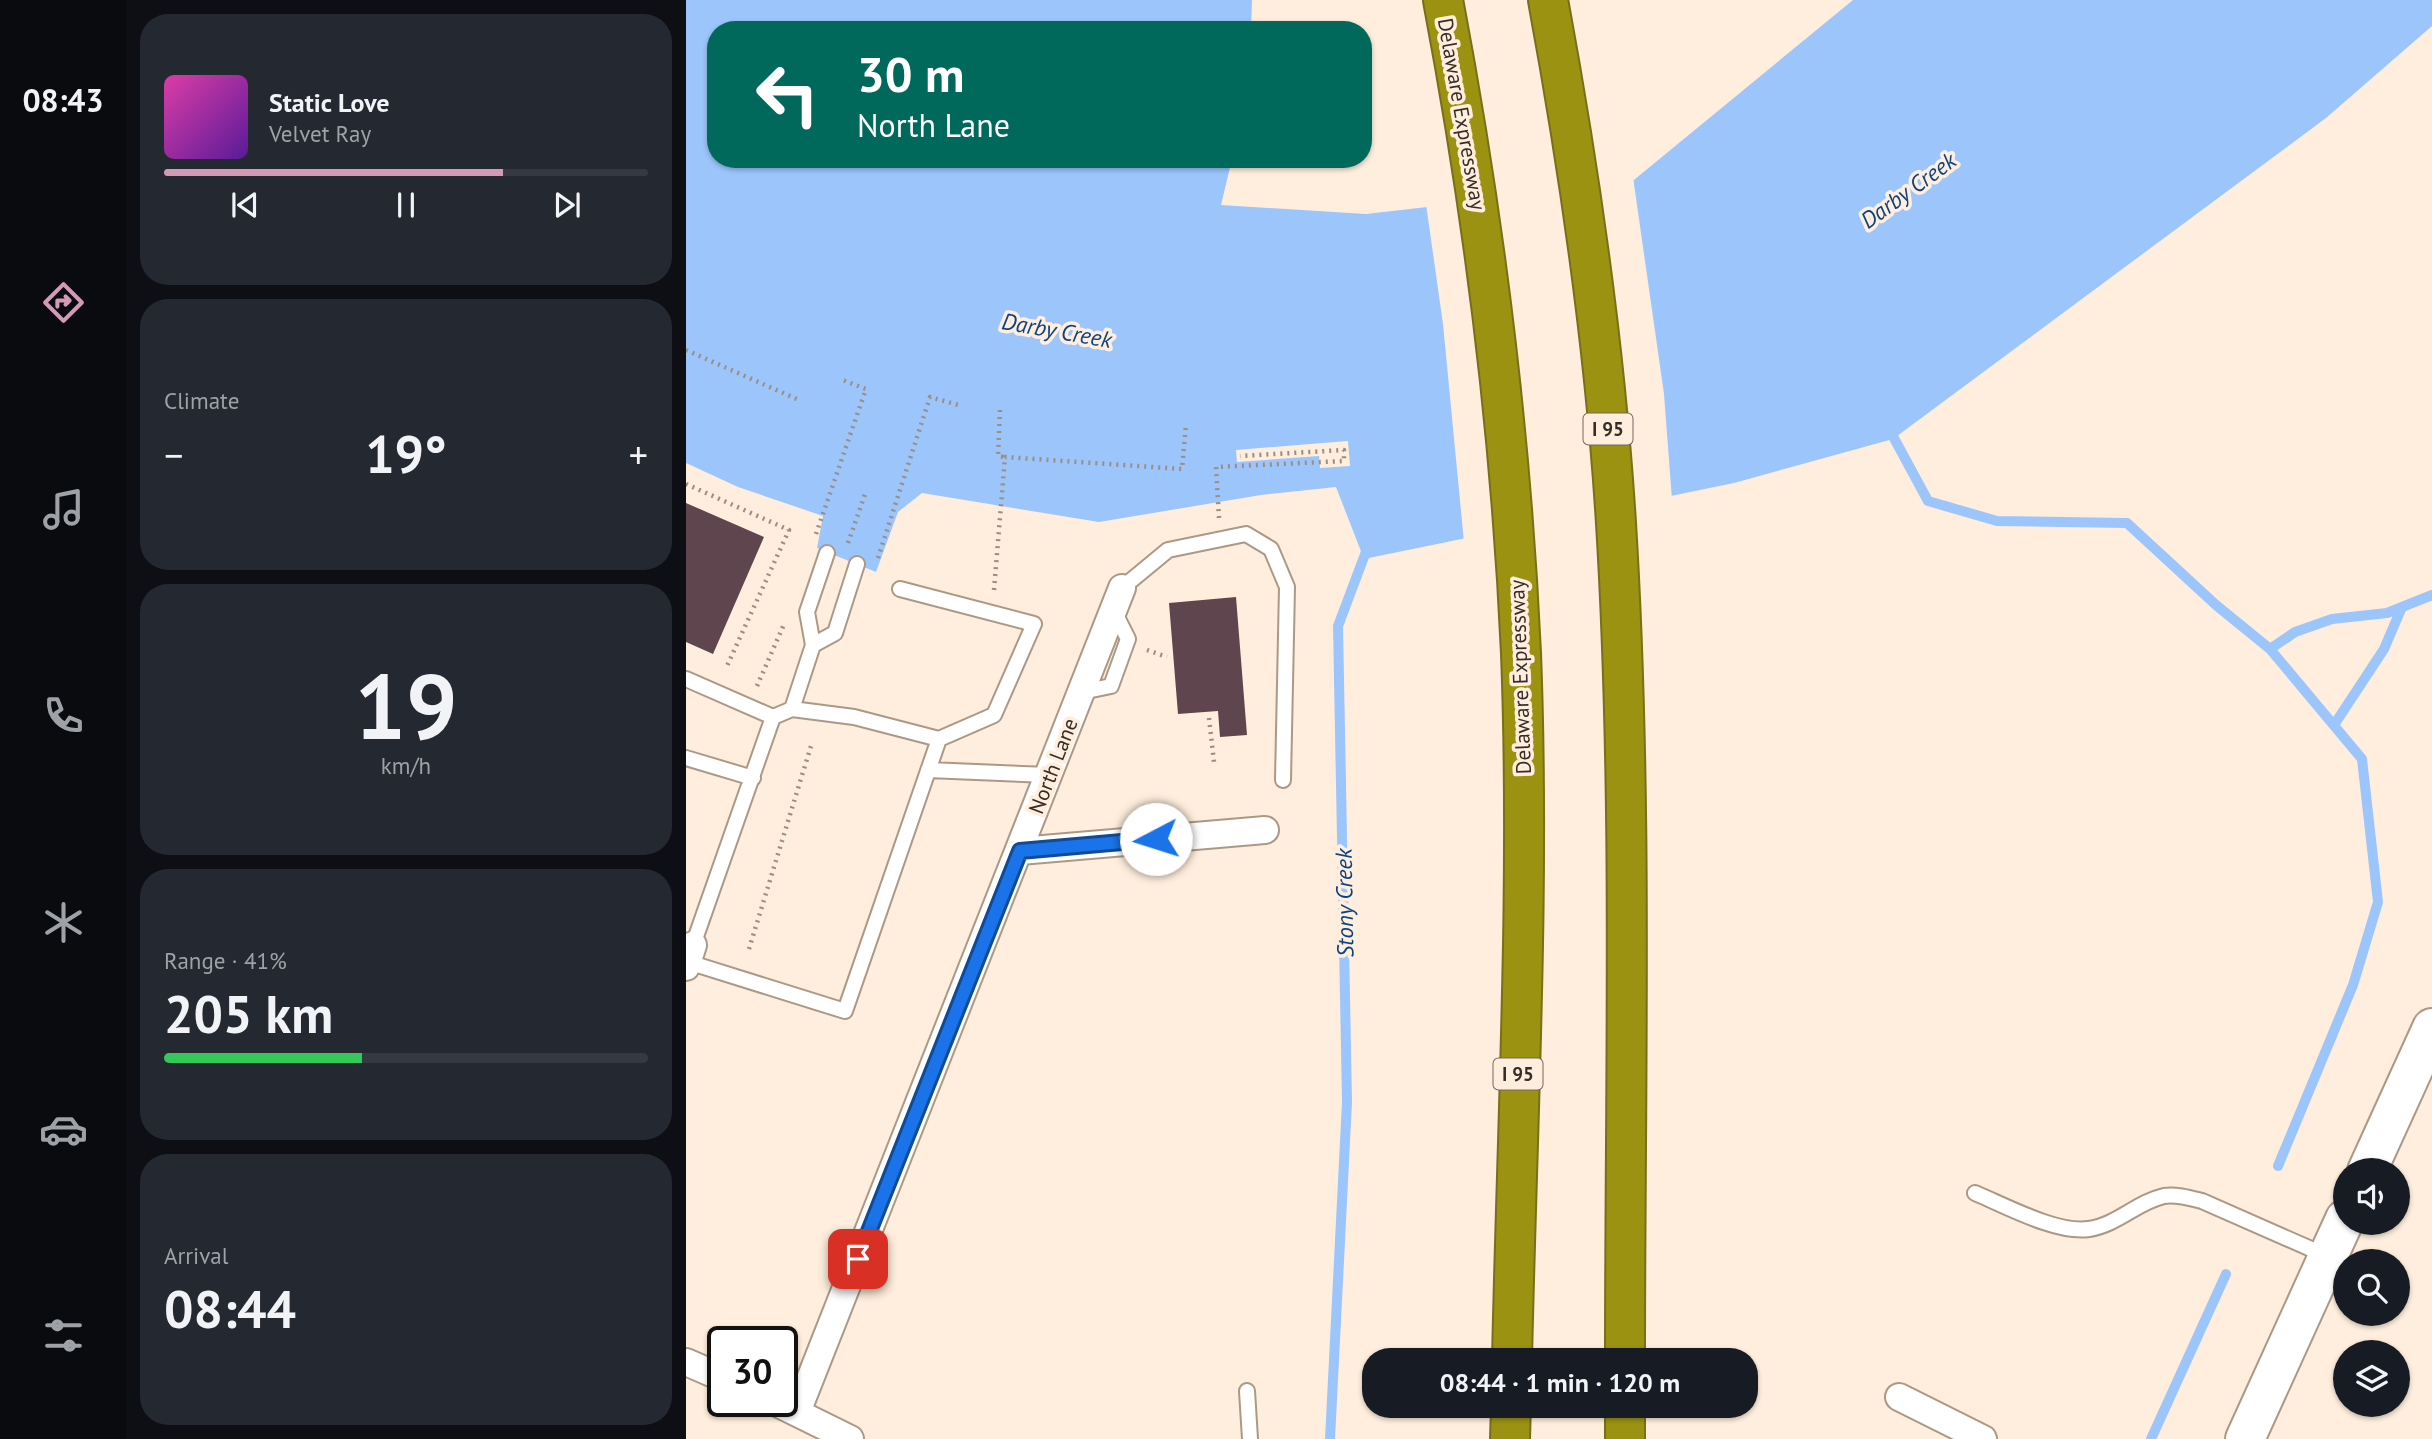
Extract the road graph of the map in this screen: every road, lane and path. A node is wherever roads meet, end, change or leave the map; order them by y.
1 (1443, 0) edge
2 (1548, 0) edge
3 (686, 350) edge
4 (840, 379) dead end
5 (799, 400) dead end
6 (962, 406) dead end
7 (1000, 410) dead end
8 (1186, 424) dead end
9 (1240, 456) dead end
10 (1005, 457) junction
11 (686, 484) edge
12 (1220, 540) junction
13 (813, 543) dead end
14 (827, 553) dead end
15 (876, 563) dead end
16 (857, 564) dead end
17 (900, 589) dead end
18 (1118, 599) joint
19 (992, 610) junction
20 (789, 614) dead end
21 (813, 645) junction
22 (727, 666) dead end
23 (686, 680) edge
24 (759, 682) dead end
25 (792, 709) junction
26 (773, 717) junction
27 (1209, 718) dead end
28 (939, 739) junction
29 (811, 746) dead end
30 (686, 758) edge
31 (1214, 762) dead end
32 (928, 770) junction
33 (1049, 775) junction
34 (753, 778) junction
35 (1283, 780) dead end
36 (1265, 830) dead end
37 (1020, 851) junction
38 (749, 949) dead end
39 (689, 958) edge
40 (2432, 1027) edge
41 (2373, 1158) edge
42 (1975, 1193) dead end
43 (2338, 1235) edge
44 (2328, 1257) junction
45 (1512, 1348) edge
46 (1625, 1348) edge
47 (686, 1362) edge
48 (707, 1371) edge
49 (798, 1378) edge
50 (1247, 1391) dead end
51 (1899, 1397) dead end
52 (798, 1413) edge
53 (1511, 1418) edge
54 (1625, 1418) edge
55 (850, 1439) edge
56 (1250, 1439) edge
57 (1510, 1439) edge
58 (1625, 1439) edge
59 (1983, 1439) edge
60 (2245, 1439) edge

1 - 45 highway, Delaware Expressway / I 95
2 - 46 highway, I 95
3 - 5 path
4 - 13 path
6 - 15 path
7 - 10 path
8 - 10 path
9 - 12 path
10 - 19 path
11 - 22 path
12 - 18 lane
12 - 35 lane
14 - 21 lane
16 - 21 lane
17 - 19 lane
18 - 33 street, North Lane
19 - 28 lane
20 - 24 path
21 - 25 lane
23 - 26 lane
25 - 26 lane
25 - 28 lane
26 - 34 lane
27 - 31 path
28 - 32 lane
29 - 38 path
30 - 34 lane
32 - 33 lane
32 - 39 lane
33 - 37 street, North Lane
34 - 39 lane
36 - 37 street
37 - 49 street, North Lane
40 - 41 street
42 - 44 lane
43 - 44 street
44 - 60 street
47 - 48 street
50 - 56 lane
51 - 59 street
52 - 55 street
53 - 57 highway
54 - 58 highway

